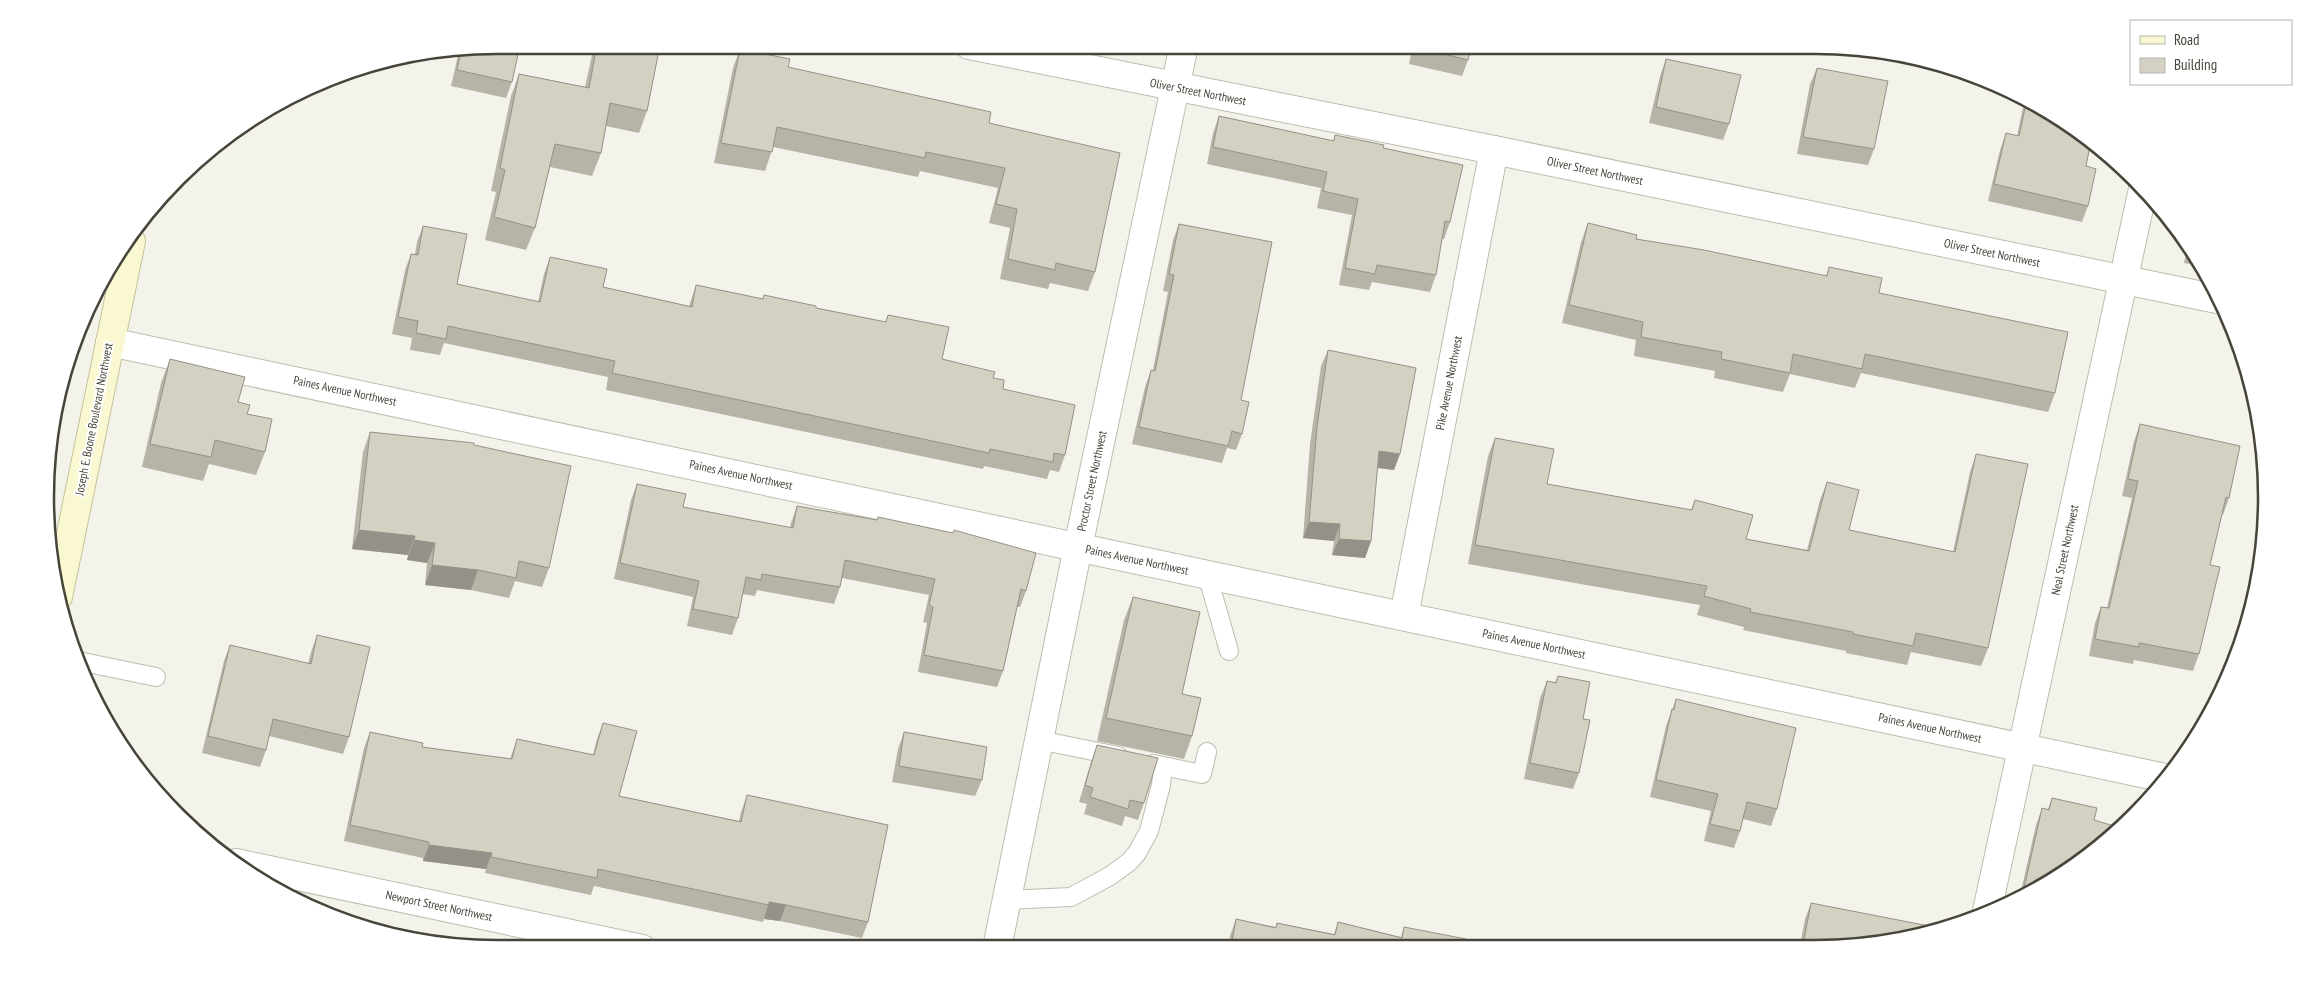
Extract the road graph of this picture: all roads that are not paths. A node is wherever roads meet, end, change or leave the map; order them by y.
1 (1012, 54) edge
2 (1182, 54) edge
3 (1176, 88) junction
4 (1494, 150) junction
5 (2141, 198) edge
6 (129, 249) edge
7 (2123, 280) junction
8 (2211, 298) edge
9 (110, 342) junction
10 (1078, 547) junction
11 (1207, 574) junction
12 (61, 575) edge
13 (1404, 616) junction
14 (1229, 651) dead end
15 (85, 663) edge
16 (156, 677) dead end
17 (1039, 740) junction
18 (2022, 747) junction
19 (1207, 752) dead end
20 (1163, 766) junction
21 (2159, 777) edge
22 (251, 866) edge
23 (1006, 900) junction
24 (1987, 906) edge
25 (600, 940) edge
26 (998, 940) edge

1 - 3 street, Oliver Street Northwest
2 - 3 street, Proctor Street Northwest
3 - 4 street, Oliver Street Northwest
3 - 10 street, Proctor Street Northwest
4 - 7 street, Oliver Street Northwest
4 - 13 street, Pike Avenue Northwest
5 - 7 street, Neal Street Northwest
6 - 9 main road, Joseph E. Boone Boulevard Northwest
7 - 8 street, Oliver Street Northwest
7 - 18 street, Neal Street Northwest
9 - 10 street, Paines Avenue Northwest
9 - 12 main road, Joseph E. Boone Boulevard Northwest
10 - 11 street, Paines Avenue Northwest
10 - 17 street, Proctor Street Northwest
11 - 13 street, Paines Avenue Northwest
11 - 14 lane
13 - 18 street, Paines Avenue Northwest
15 - 16 lane
17 - 20 lane
17 - 23 street, Proctor Street Northwest
18 - 21 street, Paines Avenue Northwest
18 - 24 street, Neal Street Northwest
19 - 20 lane
20 - 23 lane
22 - 25 street, Newport Street Northwest
23 - 26 street, Proctor Street Northwest

